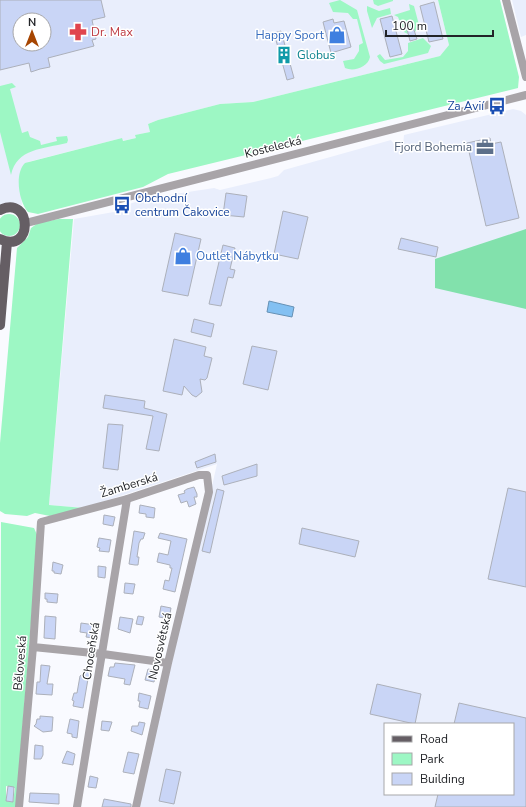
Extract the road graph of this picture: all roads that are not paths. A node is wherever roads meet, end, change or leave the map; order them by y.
1 (506, 0) edge
2 (526, 77) edge
3 (526, 95) edge
4 (0, 210) edge
5 (26, 222) junction
6 (3, 240) edge
7 (0, 325) edge
8 (209, 492) joint
9 (128, 499) junction
10 (41, 522) joint
11 (34, 647) junction
12 (103, 654) junction
13 (168, 663) junction
14 (19, 807) edge
15 (77, 807) edge
16 (136, 807) edge

1 - 2 street
3 - 5 street, Kostelecká
4 - 5 main road
5 - 6 main road
6 - 7 main road
8 - 9 street, Žamberská
8 - 13 street, Novosvětská
9 - 10 street, Žamberská
9 - 12 street, Choceňská
10 - 11 street, Běloveská
11 - 12 street
11 - 14 street, Běloveská
12 - 13 street
12 - 15 street, Choceňská
13 - 16 street, Novosvětská

